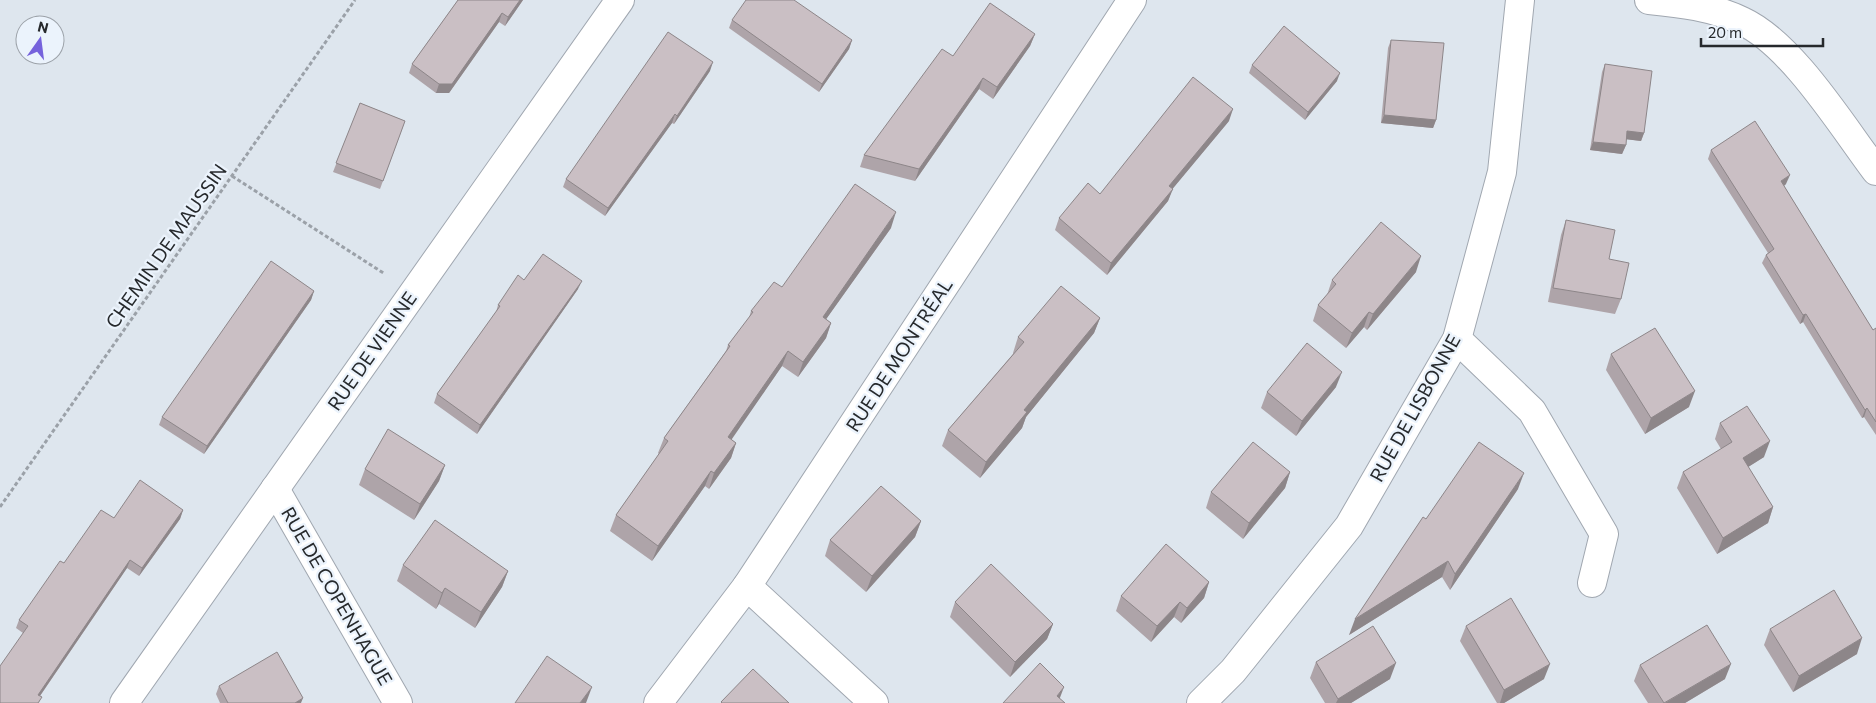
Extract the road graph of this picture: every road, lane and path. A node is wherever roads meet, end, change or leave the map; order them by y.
1 (355, 0) edge
2 (620, 0) edge
3 (1132, 0) edge
4 (1520, 0) edge
5 (1649, 0) edge
6 (1876, 171) edge
7 (232, 176) junction
8 (414, 292) junction
9 (1457, 338) junction
10 (275, 489) junction
11 (0, 507) edge
12 (1592, 583) dead end
13 (747, 586) junction
14 (124, 703) edge
15 (398, 703) edge
16 (658, 703) edge
17 (874, 703) edge
18 (1201, 703) edge

1 - 7 path, CHEMIN DE MAUSSIN
2 - 8 street, RUE DE VIENNE
3 - 13 street, RUE DE MONTRÉAL
4 - 9 street, RUE DE LISBONNE
5 - 6 street
7 - 8 path
7 - 11 path, CHEMIN DE MAUSSIN
8 - 10 street, RUE DE VIENNE
9 - 12 street
9 - 18 street, RUE DE LISBONNE
10 - 14 street, RUE DE VIENNE
10 - 15 street, RUE DE COPENHAGUE
13 - 16 street, RUE DE MONTRÉAL
13 - 17 street

